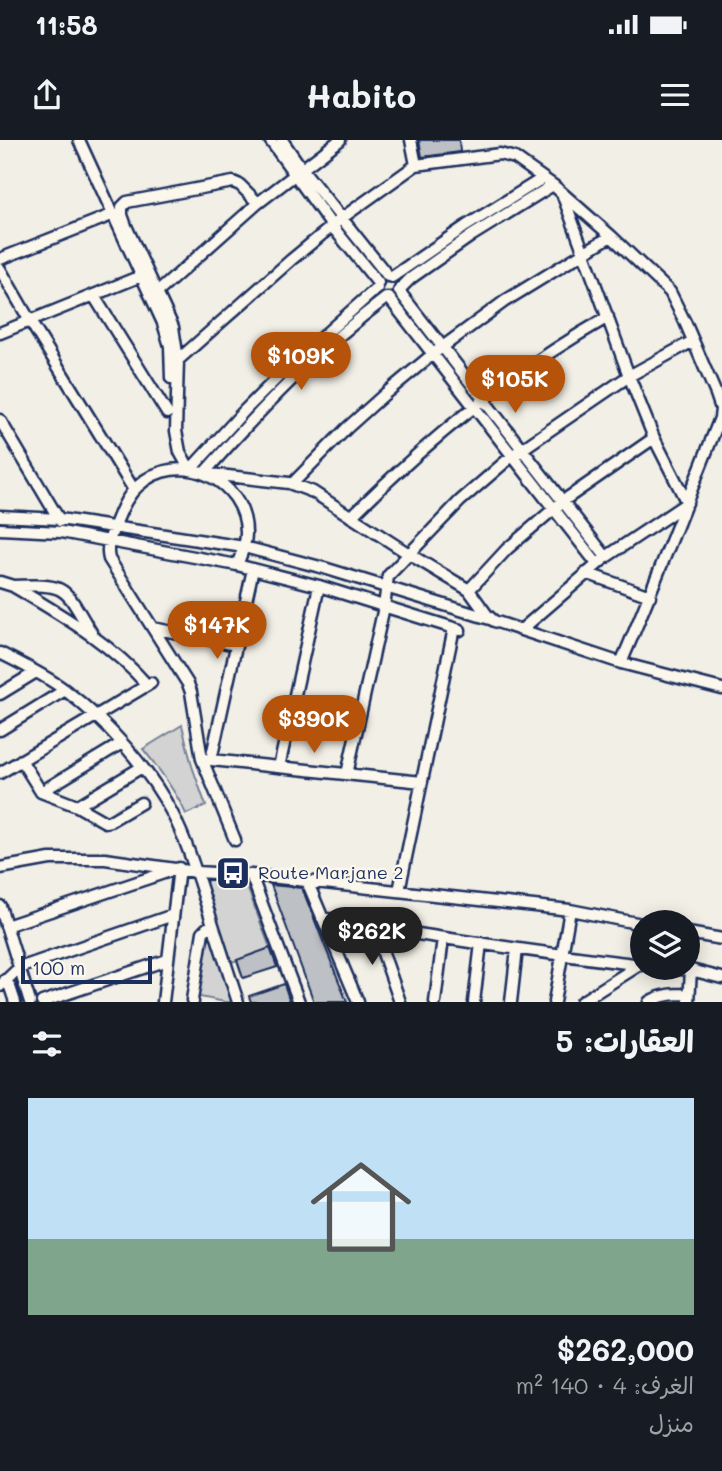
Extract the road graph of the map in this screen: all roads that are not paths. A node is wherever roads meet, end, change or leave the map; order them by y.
1 (79, 140) edge
2 (270, 140) edge
3 (282, 140) edge
4 (341, 140) edge
5 (411, 140) edge
6 (416, 164) junction
7 (298, 172) junction
8 (543, 178) junction
9 (557, 189) junction
10 (258, 203) junction
11 (114, 214) junction
12 (342, 218) junction
13 (332, 226) junction
14 (611, 236) junction
15 (583, 253) junction
16 (0, 259) edge
17 (0, 269) edge
18 (141, 276) junction
19 (390, 276) junction
20 (378, 286) junction
21 (399, 290) junction
22 (158, 292) junction
23 (94, 296) junction
24 (387, 298) junction
25 (608, 317) junction
26 (30, 321) junction
27 (0, 333) edge
28 (693, 341) junction
29 (443, 347) junction
30 (433, 354) junction
31 (178, 360) junction
32 (629, 376) junction
33 (171, 378) dead end
34 (483, 399) junction
35 (474, 406) junction
36 (167, 414) dead end
37 (0, 420) edge
38 (654, 438) junction
39 (0, 441) edge
40 (14, 442) junction
41 (522, 448) junction
42 (512, 456) junction
43 (191, 470) junction
44 (205, 474) junction
45 (292, 484) junction
46 (134, 490) junction
47 (563, 501) junction
48 (687, 503) junction
49 (553, 510) junction
50 (0, 516) edge
51 (351, 517) junction
52 (60, 519) junction
53 (114, 527) junction
54 (0, 529) edge
55 (61, 532) junction
56 (109, 542) junction
57 (244, 547) junction
58 (409, 554) junction
59 (606, 557) junction
60 (597, 564) junction
61 (237, 565) junction
62 (253, 569) junction
63 (586, 573) junction
64 (0, 582) edge
65 (13, 586) junction
66 (319, 586) junction
67 (386, 587) junction
68 (469, 590) junction
69 (650, 596) junction
70 (384, 607) junction
71 (494, 621) junction
72 (153, 628) junction
73 (521, 630) junction
74 (92, 634) junction
75 (236, 645) junction
76 (2, 656) edge
77 (621, 663) junction
78 (36, 672) junction
79 (722, 689) edge
80 (65, 691) junction
81 (0, 694) edge
82 (94, 716) junction
83 (0, 730) edge
84 (122, 743) junction
85 (21, 760) junction
86 (206, 760) junction
87 (142, 767) junction
88 (279, 767) junction
89 (0, 773) edge
90 (347, 774) junction
91 (422, 782) junction
92 (41, 792) junction
93 (141, 803) dead end
94 (76, 806) junction
95 (235, 840) dead end
96 (0, 868) edge
97 (179, 868) junction
98 (196, 872) junction
99 (251, 875) junction
100 (307, 881) junction
101 (400, 891) junction
102 (0, 906) edge
103 (570, 910) junction
104 (173, 915) junction
105 (322, 918) junction
106 (630, 922) edge
107 (6, 926) junction
108 (374, 927) junction
109 (214, 928) junction
110 (700, 935) edge
111 (443, 938) junction
112 (722, 939) edge
113 (481, 943) junction
114 (517, 949) junction
115 (562, 955) junction
116 (167, 960) junction
117 (630, 964) edge
118 (19, 968) junction
119 (630, 972) edge
120 (700, 972) edge
121 (722, 978) edge
122 (690, 980) edge
123 (2, 983) edge
124 (689, 998) edge
125 (15, 1002) edge
126 (30, 1002) edge
127 (42, 1002) edge
128 (163, 1002) edge
129 (193, 1002) edge
130 (238, 1002) edge
131 (299, 1002) edge
132 (358, 1002) edge
133 (400, 1002) edge
134 (435, 1002) edge
135 (474, 1002) edge
136 (511, 1002) edge
137 (554, 1002) edge
138 (581, 1002) edge
139 (649, 1002) edge

1 - 11 street
2 - 7 street
3 - 7 street
4 - 7 street
5 - 6 street
6 - 8 street
6 - 12 street
7 - 10 street
7 - 12 street
7 - 13 street
8 - 9 street
8 - 19 street
9 - 14 street
9 - 15 street
9 - 21 street
10 - 22 street
10 - 22 street
11 - 16 street
11 - 18 street
12 - 13 street
12 - 19 street
13 - 20 street
13 - 31 street
14 - 15 street
14 - 28 street
15 - 25 street
15 - 29 street
17 - 26 street
18 - 23 street
18 - 33 street
19 - 20 street
19 - 21 street
20 - 24 street
20 - 43 street
21 - 24 street
21 - 29 street
22 - 31 street
23 - 26 street
23 - 36 street
24 - 30 street
24 - 44 street
25 - 32 street
25 - 34 street
26 - 27 street
26 - 46 street
28 - 32 street
28 - 48 street
29 - 30 street
29 - 34 street
30 - 35 street
30 - 45 street
31 - 43 street
32 - 38 street
32 - 41 street
34 - 35 street
34 - 41 street
35 - 42 street
35 - 51 street
37 - 40 street
38 - 47 street
38 - 48 street
39 - 40 street
40 - 52 street
41 - 42 street
41 - 47 street
42 - 49 street
42 - 58 street
43 - 44 street
43 - 46 street
44 - 45 street
44 - 57 street
45 - 51 street
46 - 53 street
47 - 49 street
47 - 59 street
48 - 59 street
48 - 69 street
49 - 60 street
49 - 68 street
50 - 52 street
51 - 58 street
52 - 53 street
52 - 55 street
53 - 56 street
53 - 57 street
54 - 55 street
55 - 56 street
56 - 61 street
56 - 72 street
57 - 61 street
57 - 67 street
58 - 67 street
58 - 68 street
59 - 60 street
60 - 63 street
61 - 62 street
62 - 66 street
62 - 75 street
63 - 69 street
63 - 73 street
64 - 65 street
65 - 74 street
65 - 74 street
66 - 70 street
66 - 88 street
67 - 70 street
67 - 71 street
68 - 71 street
69 - 77 street
70 - 90 street
70 - 91 street
71 - 73 street
72 - 75 street
72 - 86 street
73 - 77 street
74 - 82 street
75 - 86 street
76 - 78 street
77 - 79 street
78 - 80 street
78 - 81 street
80 - 82 street
80 - 83 street
82 - 84 street
82 - 85 street
84 - 87 street
84 - 92 street
85 - 89 street
85 - 92 street
86 - 88 street
86 - 95 street
87 - 94 street
87 - 98 street
88 - 90 street
90 - 91 street
91 - 101 street
92 - 94 street
93 - 94 street
96 - 97 street
97 - 98 street
97 - 104 street
97 - 107 street
98 - 99 street
98 - 109 street
99 - 100 street
99 - 131 street
100 - 101 street
100 - 105 street
101 - 103 street
102 - 107 street
103 - 106 street
103 - 115 street
104 - 116 street
104 - 118 street
105 - 108 street
105 - 132 street
107 - 118 street
108 - 111 street
108 - 133 street
109 - 129 street
109 - 130 street
110 - 112 street
111 - 113 street
111 - 134 street
113 - 114 street
113 - 135 street
114 - 115 street
114 - 136 street
115 - 117 street
115 - 137 street
116 - 127 street
116 - 128 street
118 - 123 street
118 - 126 street
119 - 138 street
120 - 121 street
122 - 124 street
123 - 125 street
124 - 139 street

